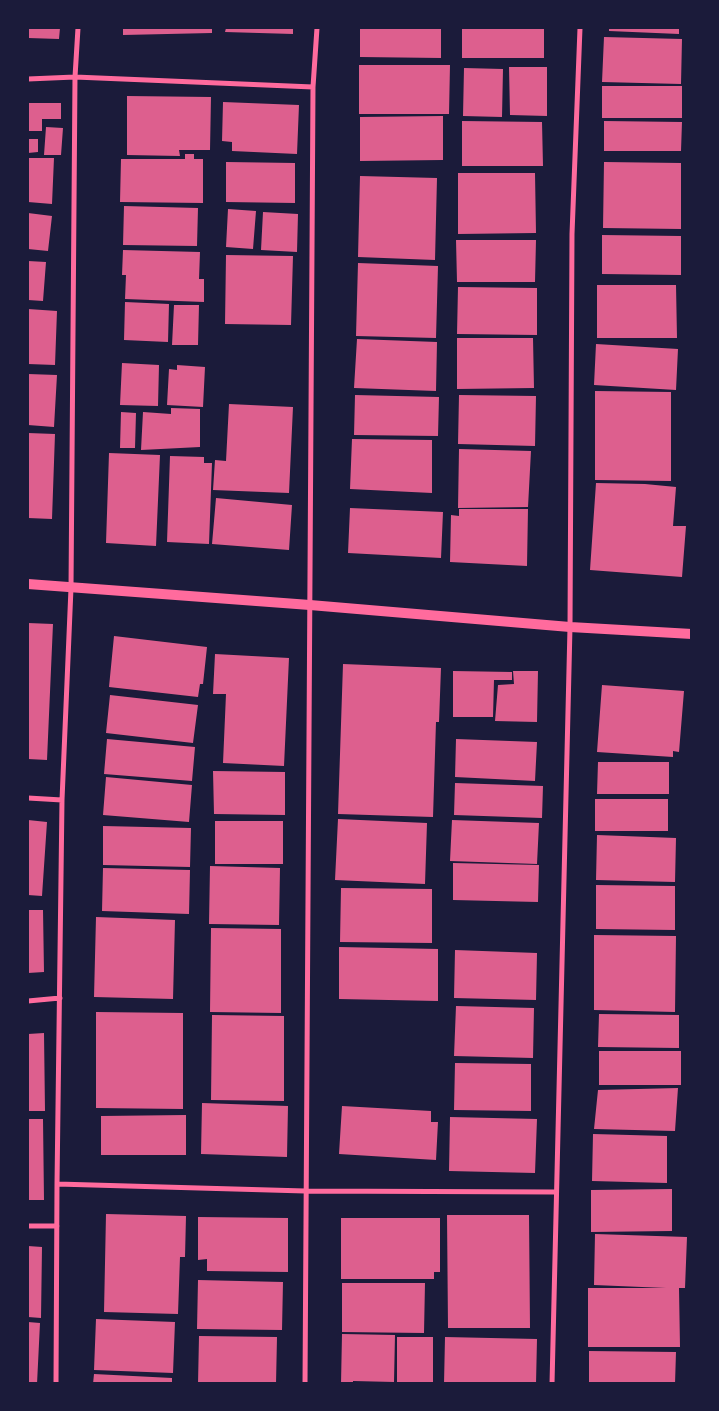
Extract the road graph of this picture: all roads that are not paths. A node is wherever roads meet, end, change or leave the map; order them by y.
1 (78, 28) edge
2 (317, 28) edge
3 (580, 28) edge
4 (75, 77) junction
5 (28, 79) edge
6 (313, 88) junction
7 (28, 584) edge
8 (72, 588) junction
9 (310, 605) junction
10 (570, 627) junction
11 (692, 634) edge
12 (28, 798) edge
13 (62, 800) junction
14 (60, 998) junction
15 (28, 1001) edge
16 (56, 1184) junction
17 (305, 1191) junction
18 (555, 1192) junction
19 (28, 1226) edge
20 (57, 1226) junction
21 (56, 1384) edge
22 (305, 1384) edge
23 (552, 1384) edge

1 - 4 street
2 - 6 street
3 - 10 street
4 - 5 street
4 - 6 street
4 - 8 street
6 - 9 street
7 - 8 main road
8 - 9 main road
8 - 13 street
9 - 10 main road
9 - 17 street
10 - 11 main road
10 - 18 street
12 - 13 street
13 - 14 street
14 - 15 street
14 - 16 street
16 - 17 street
16 - 20 street
17 - 18 street
17 - 22 street
18 - 23 street
19 - 20 street
20 - 21 street

